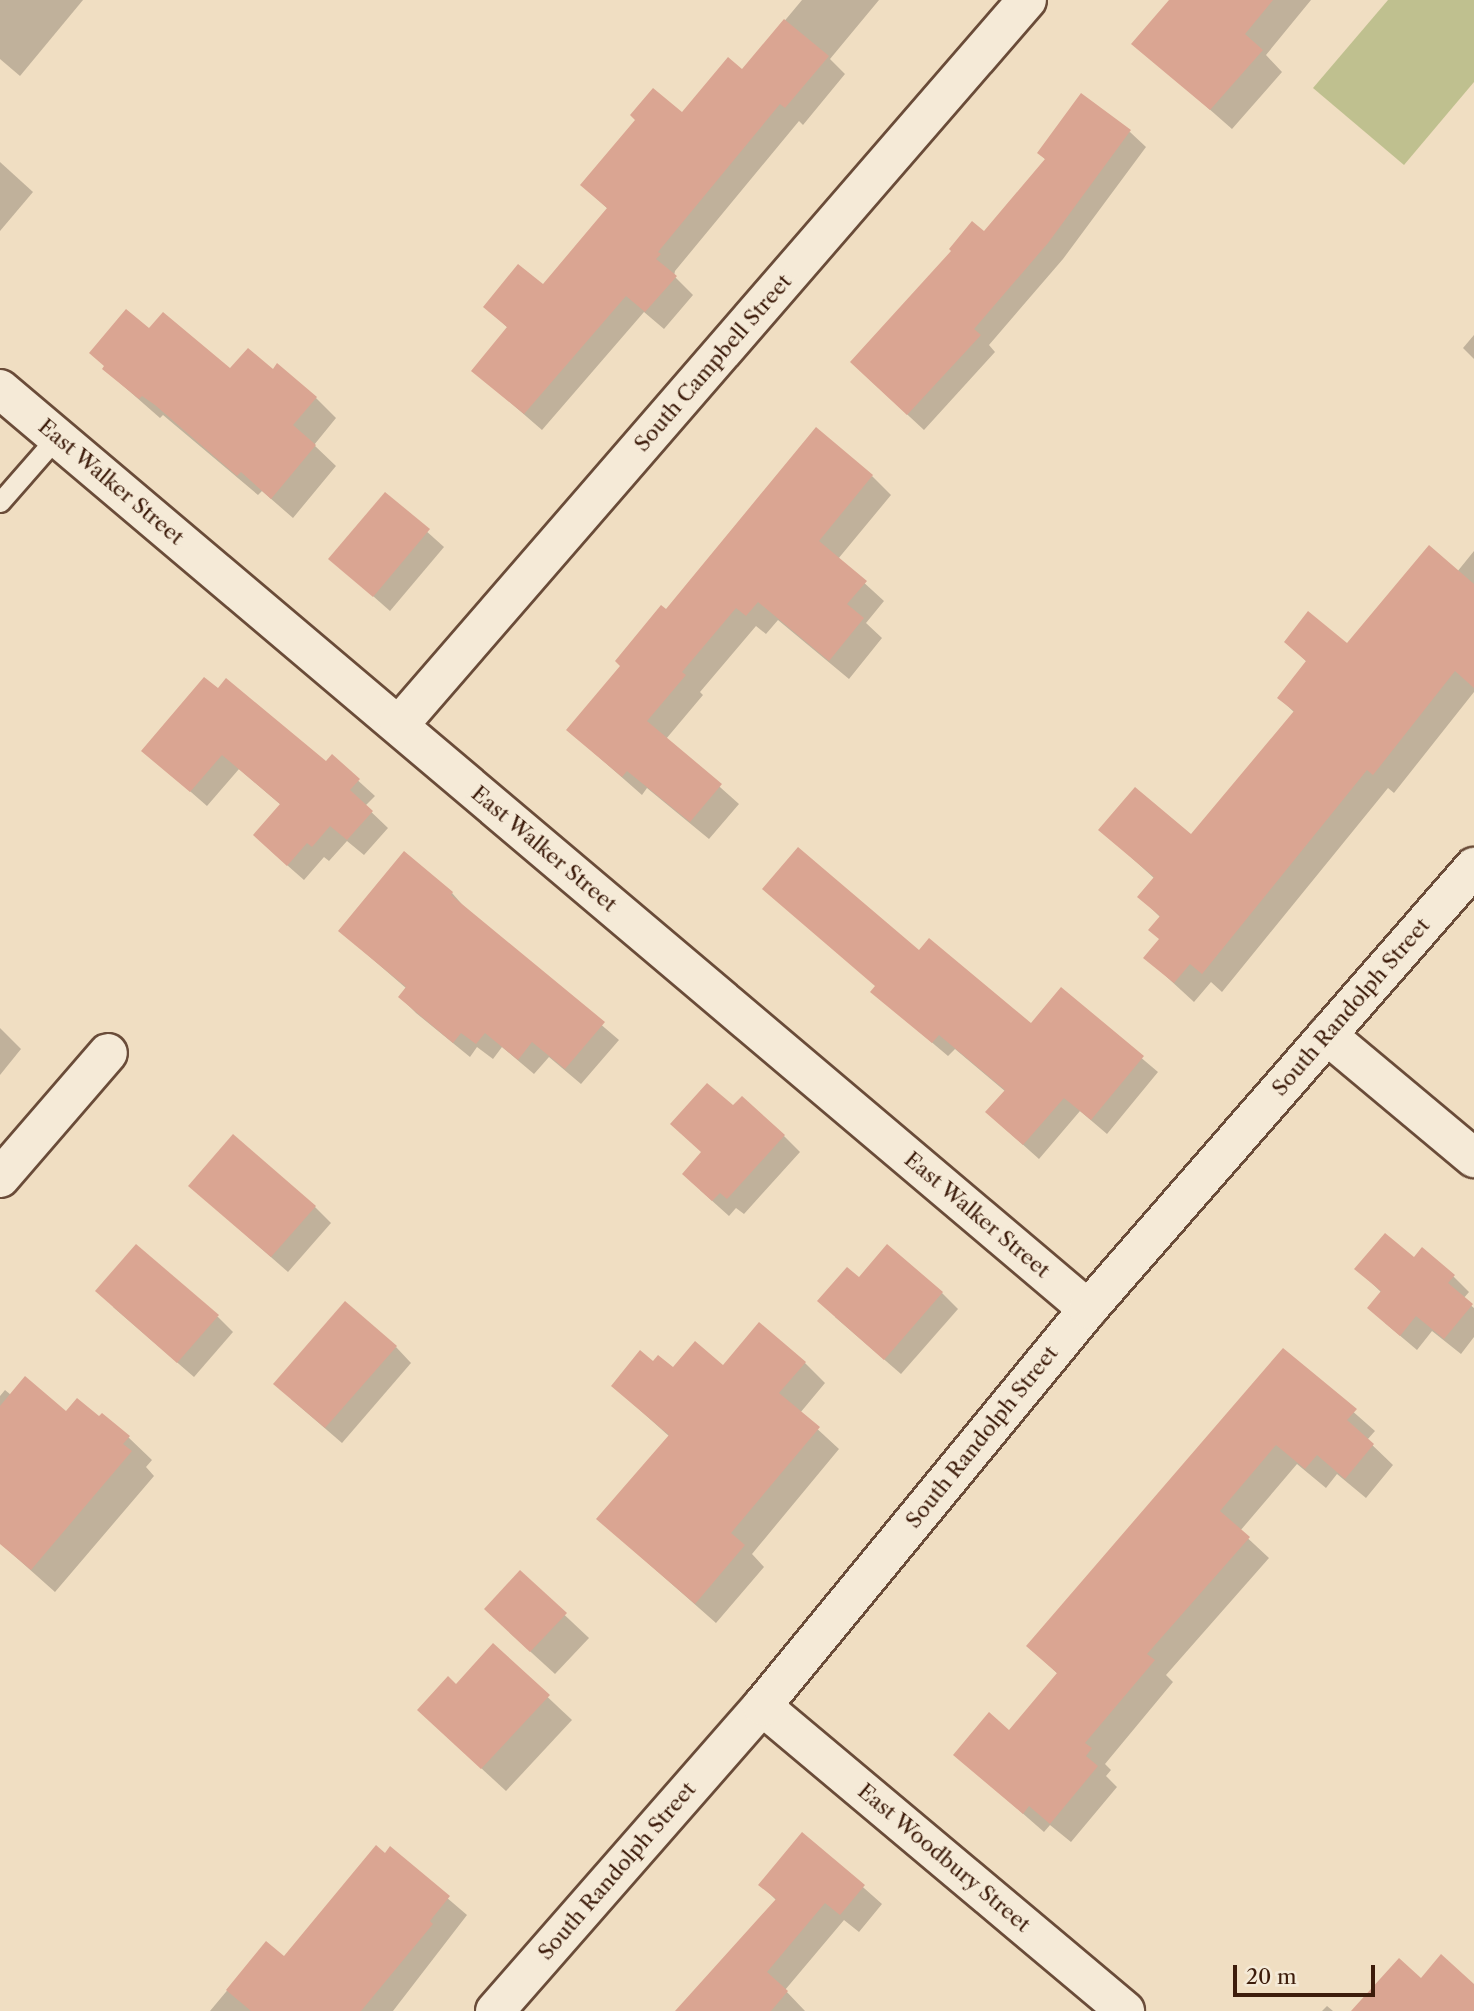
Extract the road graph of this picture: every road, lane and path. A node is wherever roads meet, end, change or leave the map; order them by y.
1 (1027, 0) edge
2 (0, 389) edge
3 (57, 437) junction
4 (0, 502) edge
5 (399, 726) junction
6 (1474, 867) edge
7 (1327, 1035) junction
8 (108, 1053) dead end
9 (1474, 1158) edge
10 (0, 1178) edge
11 (1088, 1309) junction
12 (762, 1706) junction
13 (1123, 2010) edge
14 (495, 2011) edge

1 - 5 street, South Campbell Street
2 - 3 street, East Walker Street
3 - 4 lane
3 - 5 street, East Walker Street
5 - 11 street, East Walker Street
6 - 7 street, South Randolph Street
7 - 9 street
7 - 11 street, South Randolph Street
8 - 10 street
11 - 12 street, South Randolph Street
12 - 13 street, East Woodbury Street
12 - 14 street, South Randolph Street

